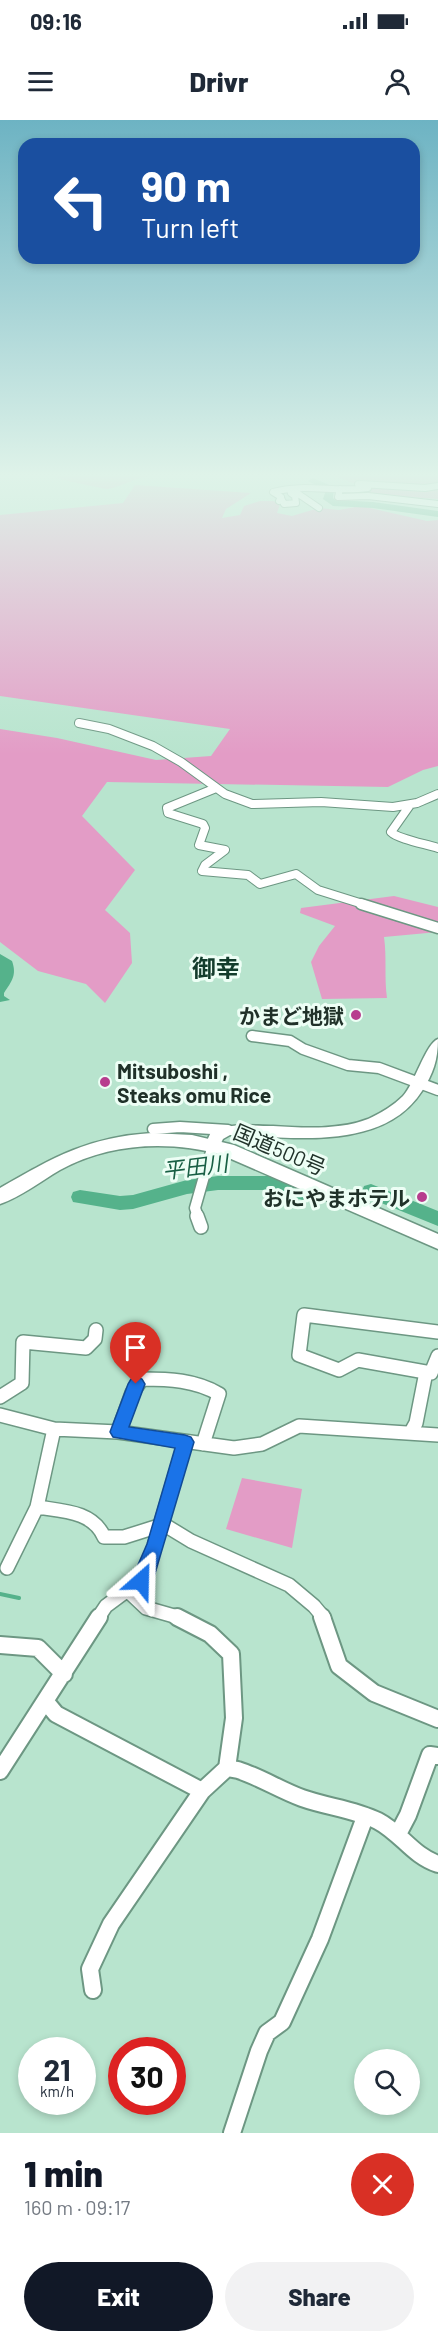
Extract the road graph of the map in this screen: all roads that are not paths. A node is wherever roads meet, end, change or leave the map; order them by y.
1 (79, 723) dead end
2 (216, 788) junction
3 (438, 794) edge
4 (410, 805) junction
5 (438, 848) edge
6 (438, 928) edge
7 (252, 1036) dead end
8 (438, 1044) edge
9 (420, 1083) junction
10 (438, 1090) edge
11 (219, 1137) junction
12 (0, 1184) edge
13 (0, 1197) edge
14 (201, 1227) dead end
15 (438, 1230) edge
16 (438, 1242) edge
17 (96, 1330) dead end
18 (438, 1332) edge
19 (438, 1356) edge
20 (426, 1372) junction
21 (0, 1397) edge
22 (0, 1415) edge
23 (54, 1429) junction
24 (118, 1432) junction
25 (411, 1432) junction
26 (438, 1435) edge
27 (185, 1442) junction
28 (203, 1444) junction
29 (37, 1507) junction
30 (162, 1525) junction
31 (7, 1568) dead end
32 (128, 1591) junction
33 (0, 1645) edge
34 (64, 1674) junction
35 (46, 1702) junction
36 (438, 1719) edge
37 (438, 1756) edge
38 (227, 1768) junction
39 (0, 1771) edge
40 (202, 1791) junction
41 (365, 1816) junction
42 (398, 1834) junction
43 (438, 1864) edge
44 (93, 1990) dead end
45 (232, 2133) edge

1 - 2 street
2 - 4 street
2 - 6 street
3 - 4 street
4 - 5 street
7 - 9 street
8 - 9 street
9 - 10 street
9 - 11 street
11 - 12 highway, 国道500号
11 - 13 highway, 国道500号
11 - 14 street
11 - 15 highway, 国道500号
11 - 16 highway, 国道500号
17 - 21 street
18 - 20 street
19 - 20 street
20 - 25 street
22 - 23 street
23 - 24 street
23 - 29 street
24 - 27 street
24 - 28 street
25 - 26 street
25 - 28 street
27 - 28 street
27 - 30 street
29 - 30 street
29 - 31 street
30 - 32 street
30 - 36 street
32 - 34 street
32 - 38 street
33 - 34 street
34 - 35 street
35 - 39 street
35 - 40 street
37 - 42 street
38 - 40 street
38 - 41 street
40 - 44 street
41 - 42 street
41 - 45 street
42 - 43 street

